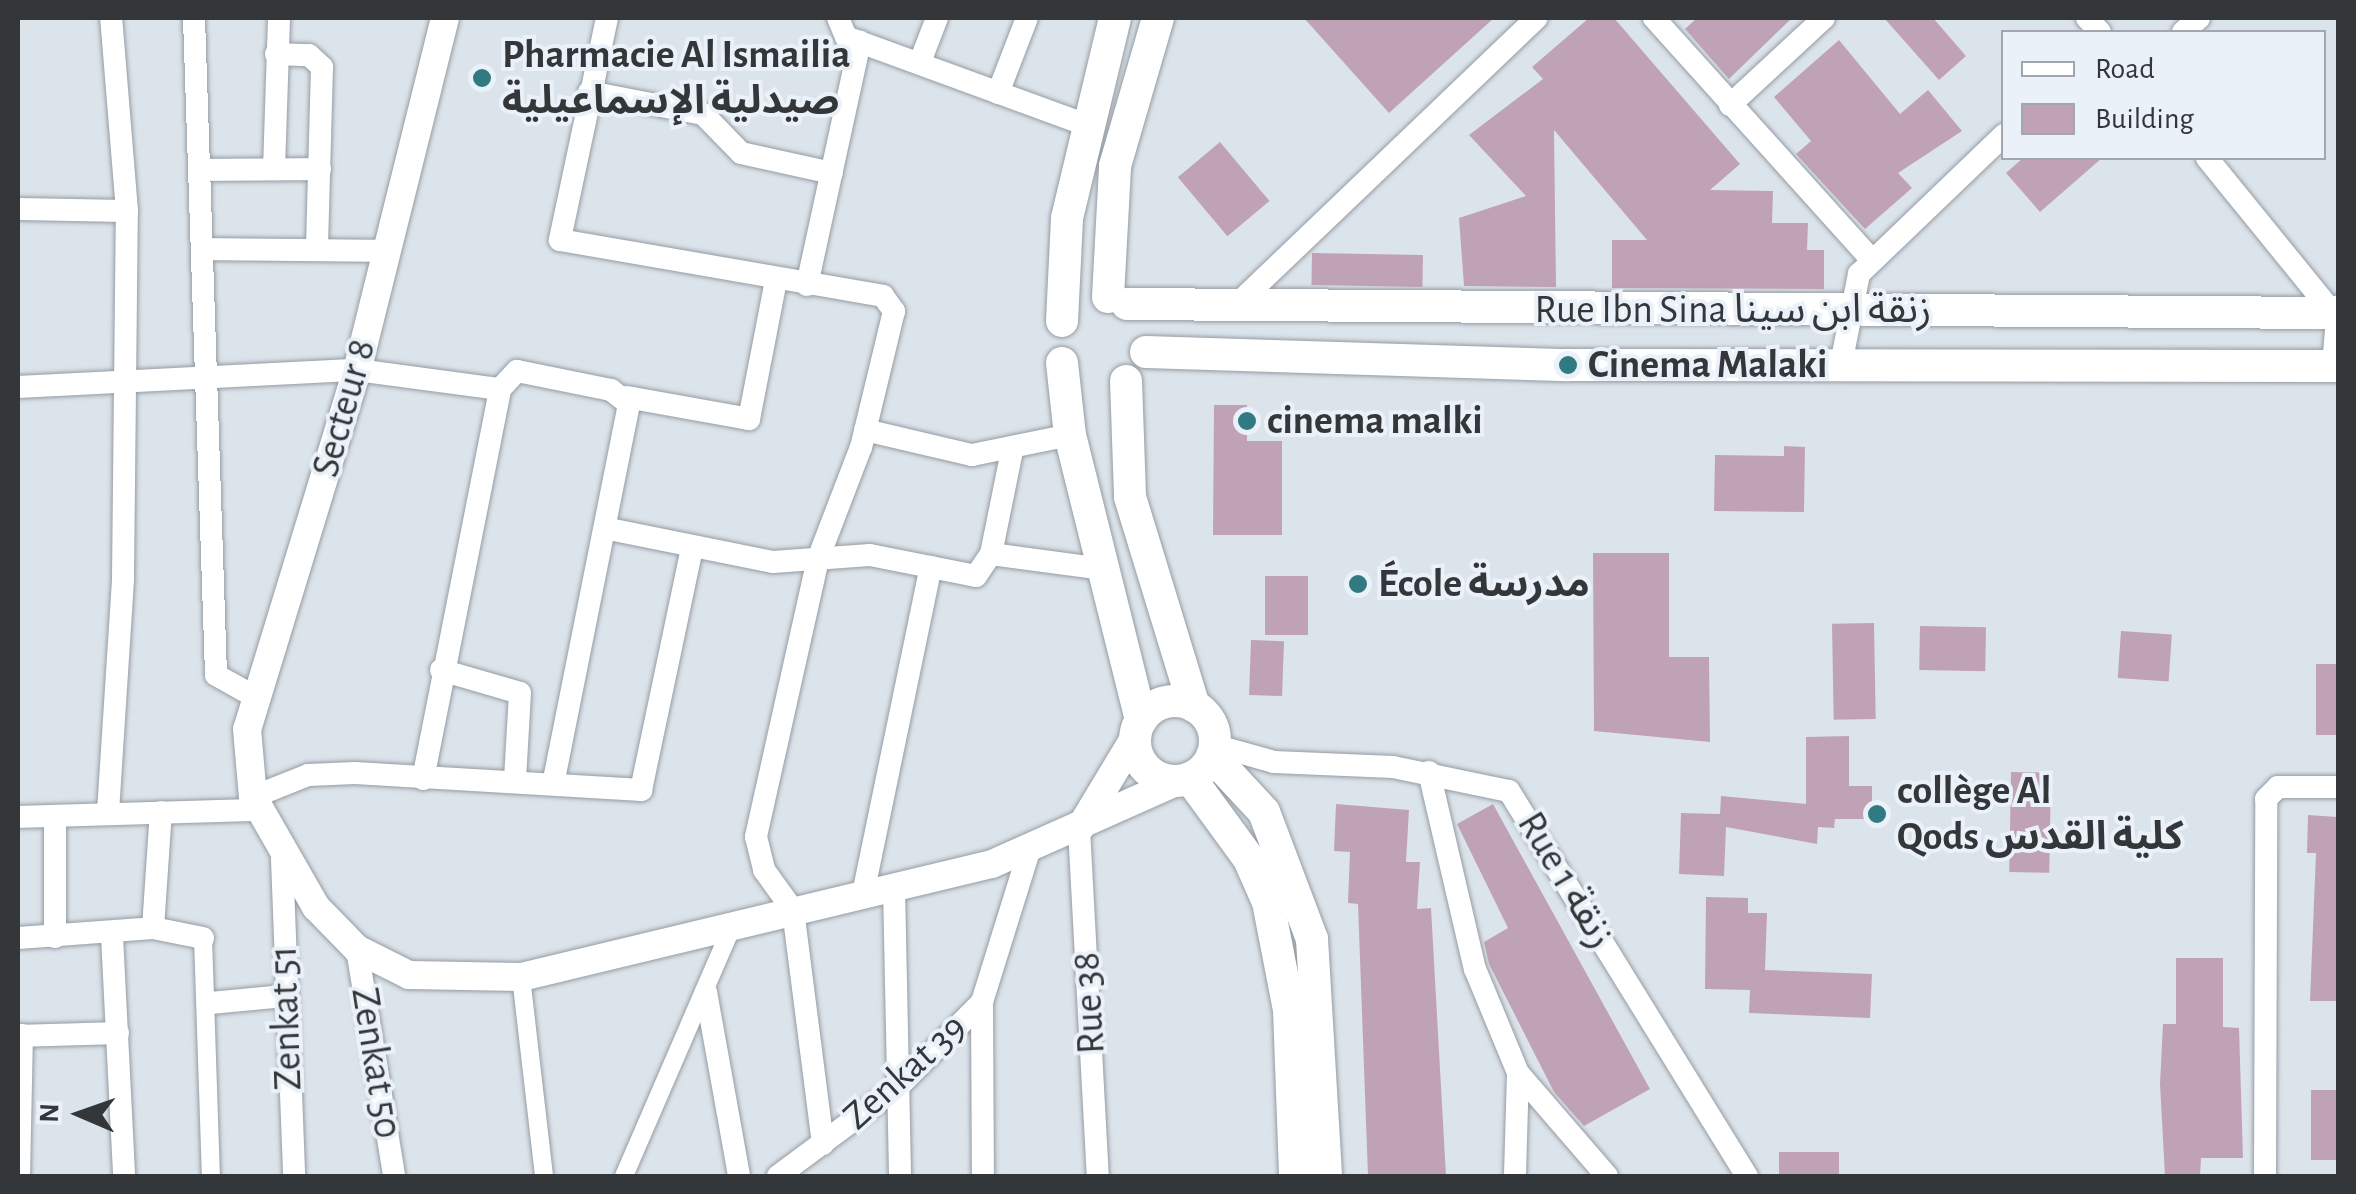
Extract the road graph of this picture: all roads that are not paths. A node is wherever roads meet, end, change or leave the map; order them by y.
1 (111, 18) edge
2 (194, 18) edge
3 (279, 18) edge
4 (445, 18) edge
5 (607, 18) edge
6 (838, 18) edge
7 (937, 18) edge
8 (1028, 18) edge
9 (1114, 18) edge
10 (1158, 18) edge
11 (1536, 18) edge
12 (1654, 18) edge
13 (1824, 18) edge
14 (860, 42) junction
15 (276, 54) junction
16 (920, 62) junction
17 (589, 92) junction
18 (998, 92) junction
19 (1730, 106) junction
20 (1084, 124) junction
21 (2001, 138) edge
22 (2210, 160) edge
23 (320, 168) junction
24 (274, 169) junction
25 (203, 170) junction
26 (832, 173) junction
27 (18, 208) edge
28 (127, 210) junction
29 (317, 247) junction
30 (207, 249) junction
31 (388, 251) junction
32 (1872, 260) junction
33 (776, 280) junction
34 (806, 285) junction
35 (1118, 301) junction
36 (1232, 309) junction
37 (1845, 310) junction
38 (2337, 311) edge
39 (1062, 321) junction
40 (1146, 352) junction
41 (1062, 362) junction
42 (1841, 364) junction
43 (2336, 366) edge
44 (357, 370) junction
45 (209, 373) junction
46 (1126, 380) junction
47 (120, 382) junction
48 (18, 387) edge
49 (500, 389) junction
50 (627, 397) junction
51 (866, 430) junction
52 (1070, 435) junction
53 (1012, 450) junction
54 (609, 529) junction
55 (692, 549) junction
56 (991, 554) junction
57 (818, 559) junction
58 (931, 567) junction
59 (1104, 569) junction
60 (441, 670) junction
61 (259, 699) junction
62 (1194, 706) junction
63 (1138, 728) junction
64 (1199, 765) junction
65 (1429, 772) junction
66 (423, 779) junction
67 (515, 781) junction
68 (553, 782) junction
69 (2338, 787) edge
70 (256, 804) junction
71 (108, 812) junction
72 (161, 812) junction
73 (54, 816) junction
74 (18, 817) edge
75 (1079, 829) junction
76 (1029, 851) junction
77 (282, 859) junction
78 (894, 886) junction
79 (863, 894) junction
80 (794, 910) junction
81 (732, 926) junction
82 (153, 928) junction
83 (112, 936) junction
84 (18, 938) edge
85 (55, 938) junction
86 (203, 938) joint
87 (357, 949) junction
88 (520, 977) junction
89 (706, 992) junction
90 (284, 996) junction
91 (982, 1002) junction
92 (211, 1003) junction
93 (118, 1032) junction
94 (20, 1036) edge
95 (1518, 1073) junction
96 (899, 1086) junction
97 (811, 1160) edge
98 (19, 1176) edge
99 (124, 1176) edge
100 (211, 1176) edge
101 (294, 1176) edge
102 (394, 1176) edge
103 (544, 1176) edge
104 (624, 1176) edge
105 (739, 1176) edge
106 (778, 1176) edge
107 (900, 1176) edge
108 (983, 1176) edge
109 (1098, 1176) edge
110 (1295, 1176) edge
111 (1326, 1176) edge
112 (1515, 1176) edge
113 (1607, 1176) edge
114 (1747, 1176) edge
115 (2265, 1176) edge

1 - 28 street
2 - 25 street
3 - 15 street
4 - 31 street, Secteur 8
5 - 17 street
6 - 14 street
7 - 16 street
8 - 18 street
9 - 20 main road
10 - 35 main road
11 - 36 street
12 - 19 street
13 - 19 street
14 - 16 street
14 - 26 street
15 - 23 street
15 - 24 street
16 - 18 street
17 - 26 street
17 - 33 street
18 - 20 street
19 - 32 street
20 - 39 main road
21 - 32 street
22 - 38 street
23 - 24 street
23 - 29 street
24 - 25 street
25 - 30 street
26 - 34 street
27 - 28 street
28 - 47 street
29 - 30 street
29 - 31 street
30 - 45 street
31 - 44 street, Secteur 8
32 - 37 street
33 - 34 street
33 - 50 street
34 - 51 street
35 - 36 main road, Rue Ibn Sina زنقة ابن سينا
35 - 39 main road
35 - 40 main road
36 - 37 main road, Rue Ibn Sina زنقة ابن سينا
37 - 38 main road, Rue Ibn Sina زنقة ابن سينا
37 - 42 street
38 - 43 street
39 - 41 main road
40 - 42 main road, Rue Ibn Sina زنقة ابن سينا
40 - 46 main road
41 - 46 main road
41 - 52 main road
42 - 43 main road, Rue Ibn Sina زنقة ابن سينا
44 - 45 street
44 - 49 street
44 - 61 street, Secteur 8
45 - 47 street
45 - 61 street
46 - 62 main road
47 - 48 street
47 - 71 street
49 - 50 street
49 - 60 street
50 - 54 street
51 - 53 street
51 - 57 street
52 - 53 street
52 - 59 main road
53 - 56 street
54 - 55 street
54 - 68 street
55 - 57 street
55 - 68 street
56 - 58 street
56 - 59 street
57 - 58 street
57 - 80 street
58 - 79 street
59 - 63 main road
60 - 66 street
60 - 67 street
61 - 70 street, Secteur 8
62 - 63 main road
62 - 64 main road
63 - 64 main road
63 - 75 street
64 - 65 street, Rue 1 زنقة
64 - 75 street
64 - 110 main road
64 - 111 main road
65 - 95 street
65 - 114 street, Rue 1 زنقة
66 - 67 street
66 - 70 street
67 - 68 street
69 - 115 street
70 - 72 street
70 - 77 street
71 - 72 street
71 - 73 street
72 - 82 street
73 - 74 street
73 - 85 street
75 - 76 street
75 - 109 street, Rue 38
76 - 78 street
76 - 91 street, Zenkat 39
77 - 87 street
77 - 90 street, Zenkat 51
78 - 79 street
78 - 96 street
79 - 80 street
80 - 81 street
80 - 97 street
81 - 88 street
81 - 89 street
82 - 83 street
82 - 86 street
83 - 85 street
83 - 93 street
84 - 85 street
86 - 92 street
87 - 88 street
87 - 102 street, Zenkat 50
88 - 103 street
89 - 104 street
89 - 105 street
90 - 92 street
90 - 101 street, Zenkat 51
91 - 96 street, Zenkat 39
91 - 108 street, Zenkat 39
92 - 100 street
93 - 94 street
93 - 99 street
94 - 98 street
95 - 112 street
95 - 113 street
96 - 97 street, Zenkat 39
96 - 107 street
97 - 106 street, Zenkat 39

